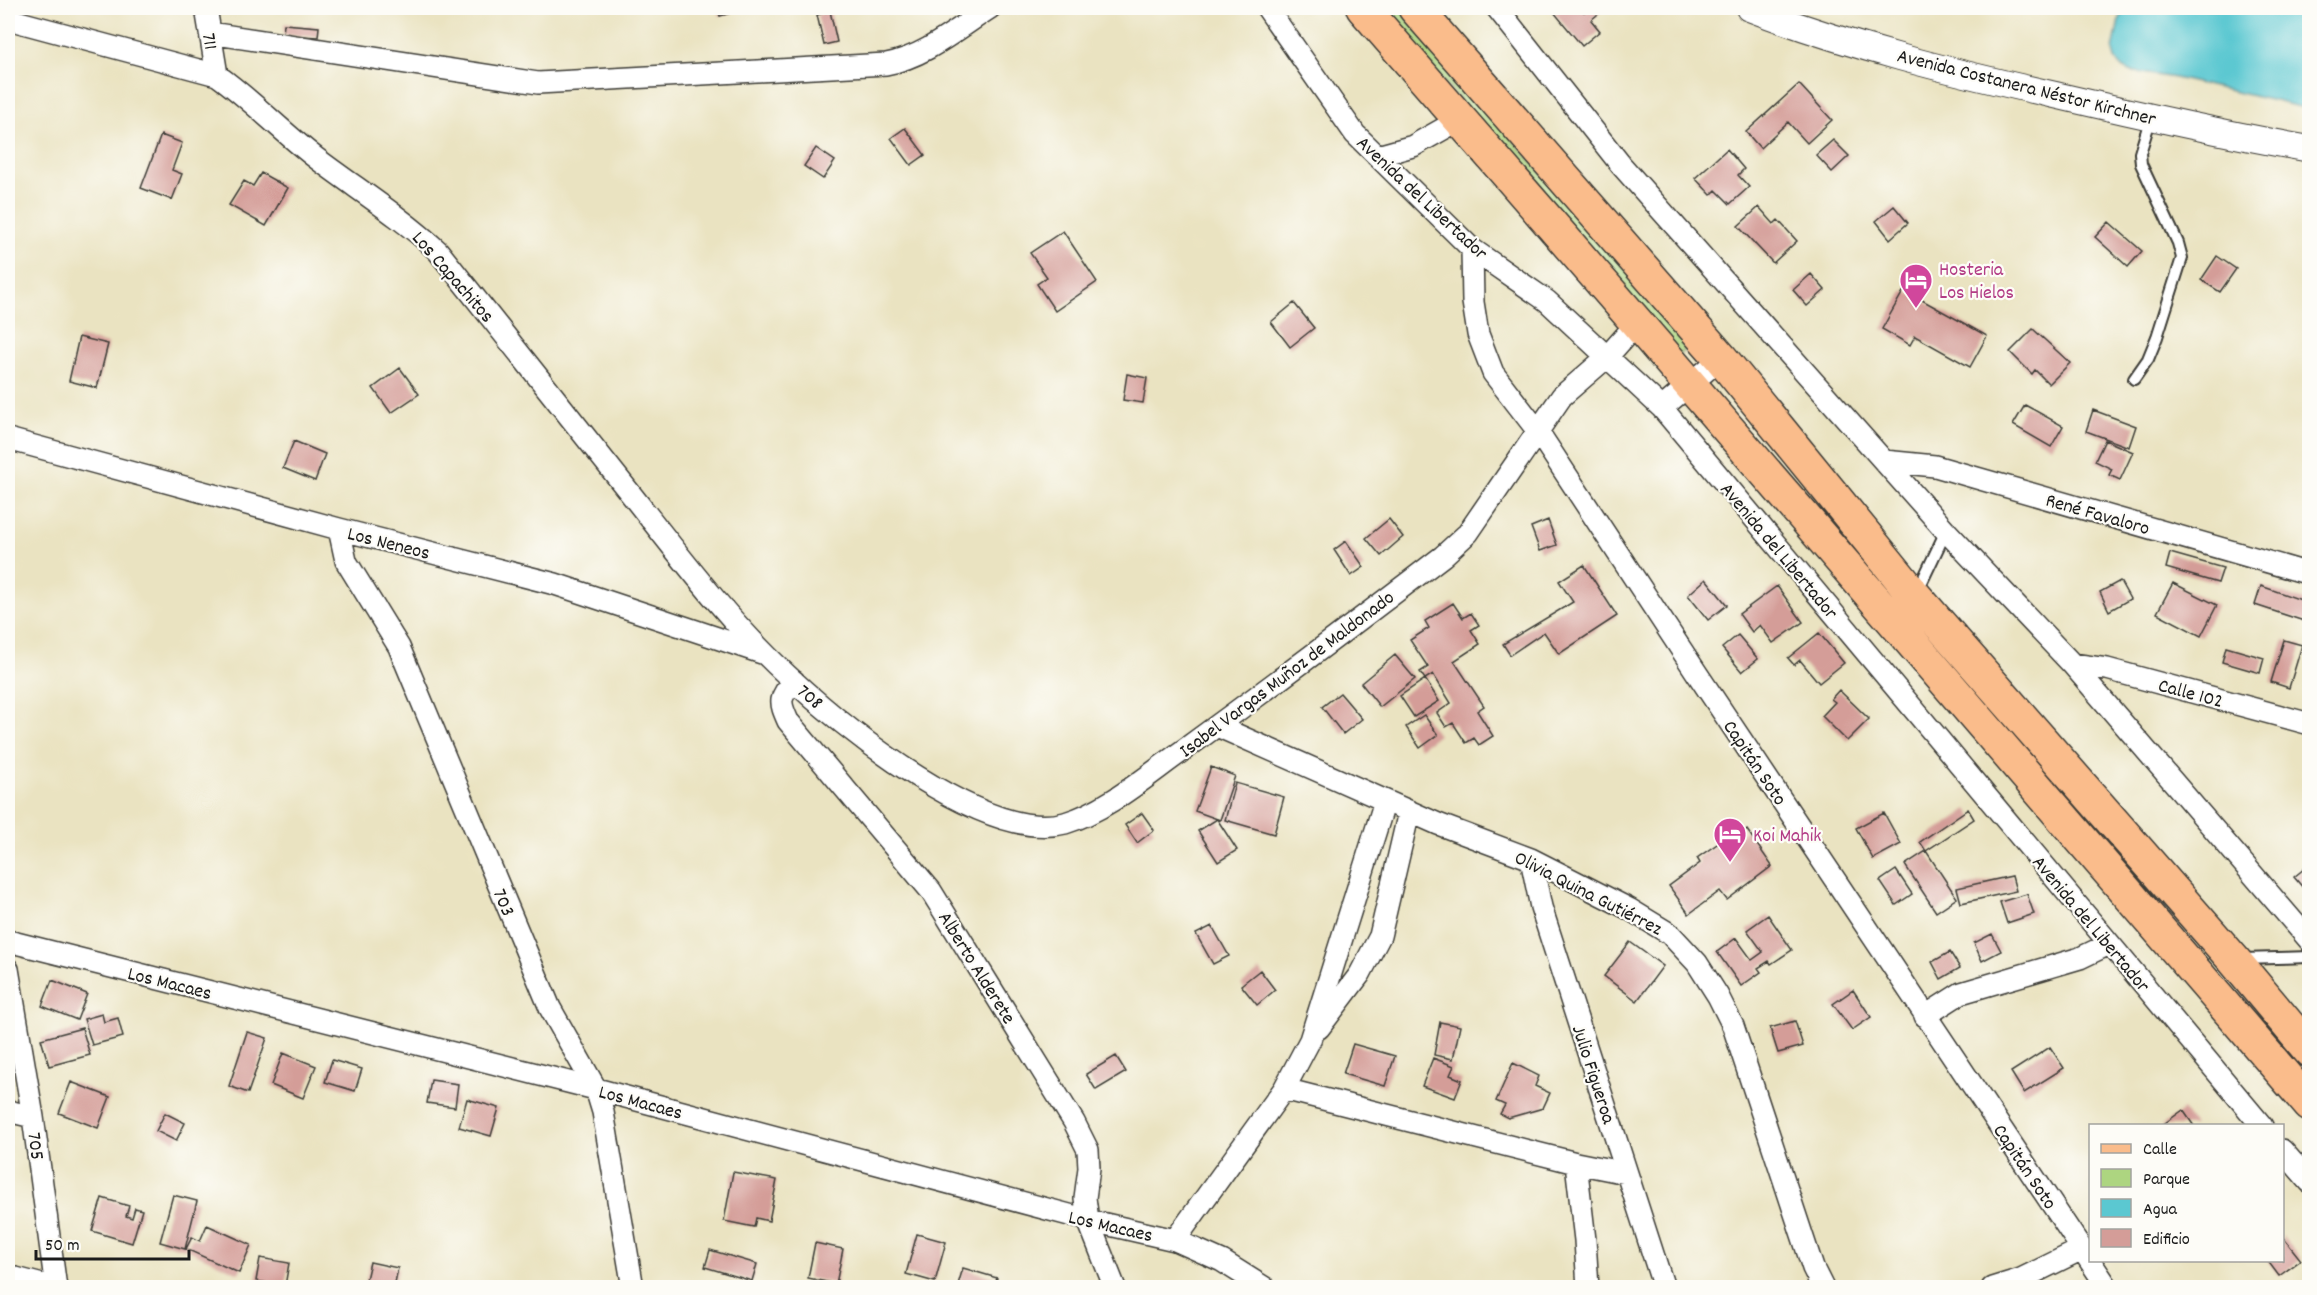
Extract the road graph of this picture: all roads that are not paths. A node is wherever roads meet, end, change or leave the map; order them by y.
1 (206, 8) edge
2 (990, 8) edge
3 (1267, 8) edge
4 (1363, 8) edge
5 (1415, 8) edge
6 (1497, 8) edge
7 (1749, 8) edge
8 (8, 19) edge
9 (210, 33) junction
10 (217, 75) junction
11 (2151, 117) junction
12 (1459, 120) junction
13 (2310, 149) edge
14 (1377, 156) junction
15 (1472, 249) junction
16 (1637, 323) junction
17 (1607, 357) junction
18 (1721, 358) junction
19 (2134, 379) dead end
20 (1690, 385) junction
21 (1662, 408) junction
22 (1537, 430) junction
23 (8, 439) edge
24 (1884, 461) junction
25 (339, 529) junction
26 (1946, 531) junction
27 (2310, 574) edge
28 (1915, 596) junction
29 (768, 655) junction
30 (2072, 663) junction
31 (794, 681) junction
32 (2310, 724) edge
33 (1216, 726) junction
34 (856, 734) joint
35 (1385, 801) junction
36 (1409, 812) junction
37 (1531, 859) junction
38 (8, 941) edge
39 (2310, 941) edge
40 (2109, 944) junction
41 (2310, 957) edge
42 (2233, 959) junction
43 (8, 969) edge
44 (1925, 1016) junction
45 (1310, 1040) junction
46 (2310, 1051) edge
47 (596, 1089) junction
48 (1284, 1089) junction
49 (2310, 1105) edge
50 (8, 1111) edge
51 (33, 1117) junction
52 (2261, 1124) edge
53 (2284, 1151) edge
54 (1576, 1163) junction
55 (1626, 1173) junction
56 (2310, 1182) edge
57 (1088, 1220) junction
58 (1175, 1240) junction
59 (2082, 1250) junction
60 (2089, 1260) edge
61 (2090, 1262) edge
62 (8, 1276) edge
63 (55, 1287) edge
64 (633, 1287) edge
65 (1115, 1287) edge
66 (1265, 1287) edge
67 (1588, 1287) edge
68 (1664, 1287) edge
69 (1823, 1287) edge
70 (1992, 1287) edge
71 (2108, 1287) edge

1 - 9 street, 711
2 - 9 street
3 - 14 street, Avenida del Libertador
4 - 12 main road, Avenida del Libertador
5 - 18 main road
6 - 24 street
7 - 11 street, Avenida Costanera Néstor Kirchner
8 - 10 street, Los Capachitos
9 - 10 street, 711
10 - 29 street, Los Capachitos
11 - 13 street, Avenida Costanera Néstor Kirchner
11 - 19 lane
12 - 14 street
12 - 16 main road, Avenida del Libertador
14 - 15 street, Avenida del Libertador
15 - 17 street, Avenida del Libertador
15 - 22 street, Capitán Soto
16 - 17 street, Isabel Vargas Muñoz de Maldonado
16 - 20 main road, Avenida del Libertador
17 - 21 street, Avenida del Libertador
17 - 22 street, Isabel Vargas Muñoz de Maldonado
18 - 20 street
18 - 28 main road
20 - 21 street
20 - 49 main road, Avenida del Libertador
21 - 40 street, Avenida del Libertador
22 - 33 street, Isabel Vargas Muñoz de Maldonado
22 - 44 street, Capitán Soto
23 - 25 street, Los Neneos
24 - 26 street
24 - 27 street, René Favaloro
25 - 29 street, Los Neneos
25 - 47 street, 703
26 - 28 lane
26 - 30 street
28 - 42 main road
29 - 31 street, 708
30 - 32 street, Calle 102
30 - 39 street
31 - 34 street, 708
31 - 57 street, Alberto Alderete
33 - 34 street, Isabel Vargas Muñoz de Maldonado
33 - 35 street, Olivia Quina Gutiérrez
35 - 36 street, Olivia Quina Gutiérrez
35 - 45 street
36 - 37 street, Olivia Quina Gutiérrez
36 - 45 street
37 - 55 street, Julio Figueroa
37 - 69 street, Olivia Quina Gutiérrez
38 - 47 street, Los Macaes
40 - 44 street
40 - 52 street, Avenida del Libertador
41 - 42 lane
42 - 46 main road
43 - 51 street, 705
44 - 59 street, Capitán Soto
45 - 48 street
47 - 57 street, Los Macaes
47 - 64 street, 703
48 - 54 street
48 - 58 street
50 - 51 street
51 - 63 street, 705
53 - 56 street
54 - 55 street
54 - 67 street
55 - 68 street, Julio Figueroa
57 - 58 street, Los Macaes
57 - 65 street, Alberto Alderete
58 - 66 street, Los Macaes
59 - 60 street, Capitán Soto
59 - 70 street
61 - 71 street, Capitán Soto
62 - 63 street

